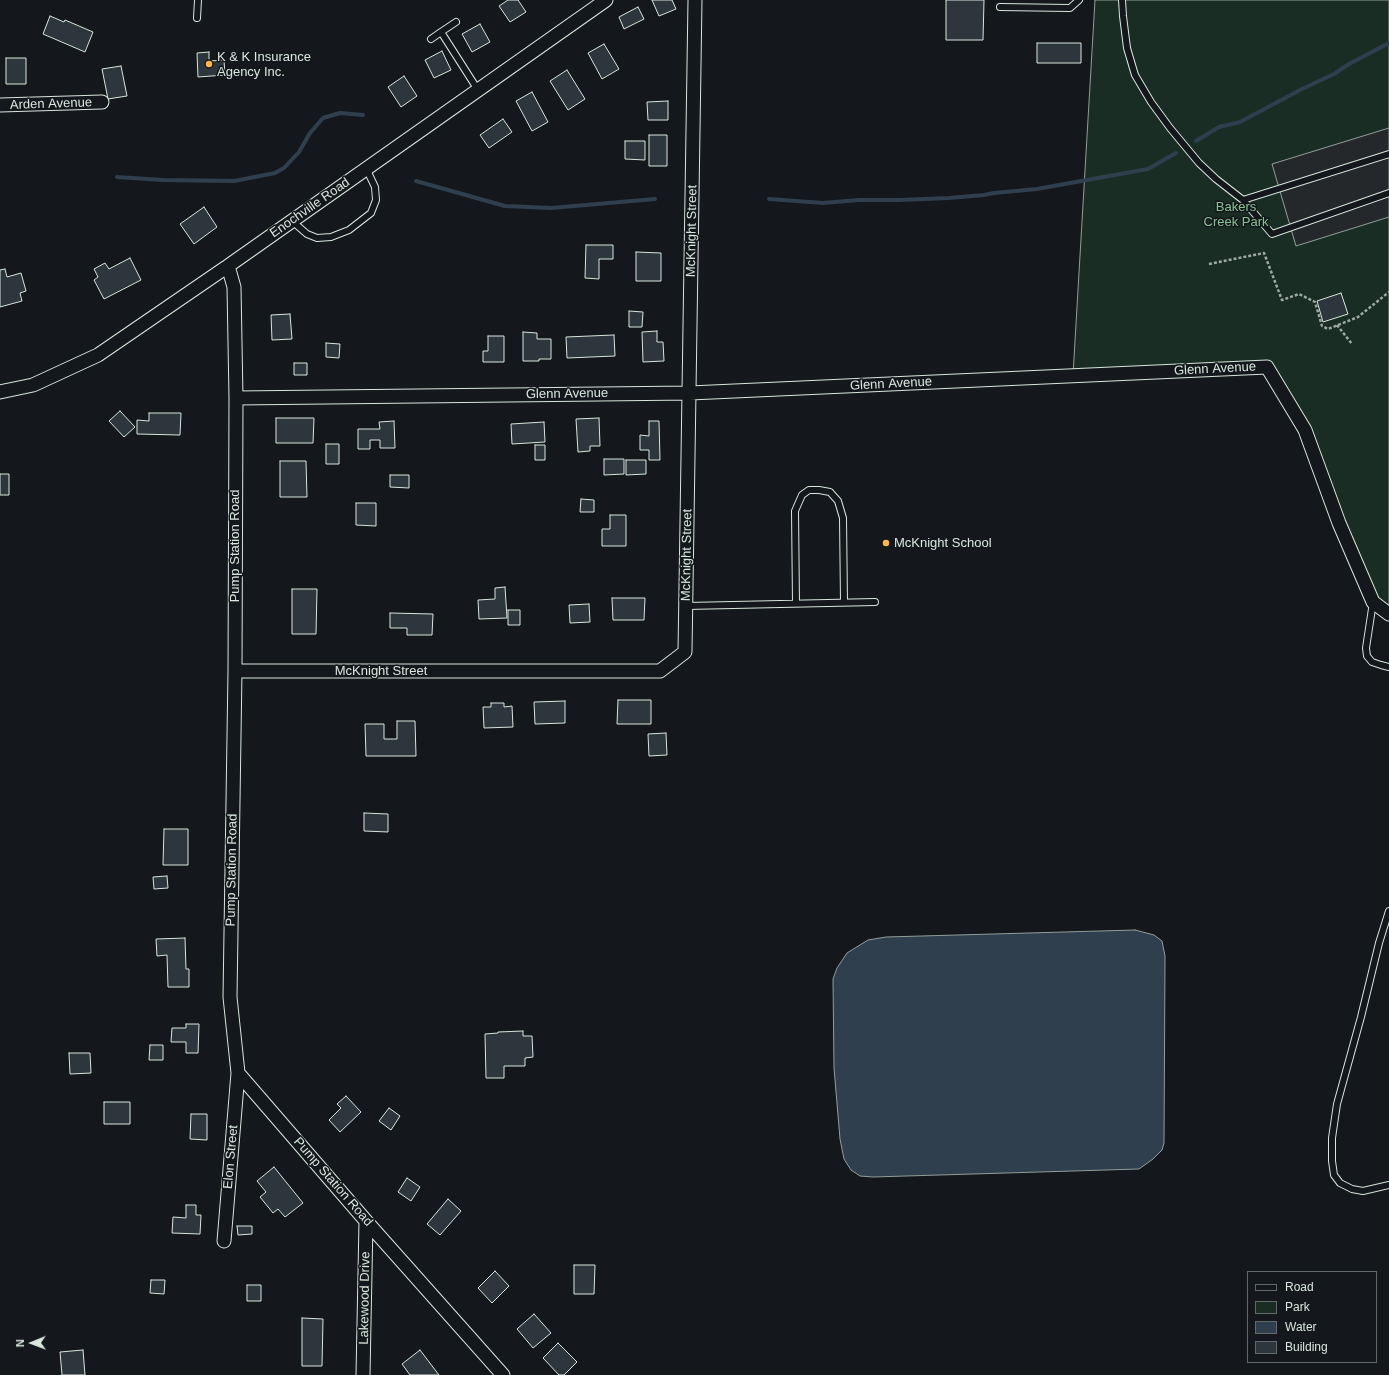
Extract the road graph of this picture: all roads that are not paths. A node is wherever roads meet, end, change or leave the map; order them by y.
1 (198, 0) edge
2 (606, 0) edge
3 (695, 0) edge
4 (1080, 0) edge
5 (1122, 0) edge
6 (1000, 7) dead end
7 (197, 18) dead end
8 (456, 22) dead end
9 (441, 32) junction
10 (431, 39) dead end
11 (478, 90) junction
12 (102, 102) dead end
13 (0, 105) edge
14 (1389, 154) edge
15 (366, 168) junction
16 (1389, 193) edge
17 (1242, 200) junction
18 (292, 221) junction
19 (228, 266) junction
20 (0, 392) edge
21 (690, 393) junction
22 (236, 398) junction
23 (844, 602) junction
24 (875, 602) dead end
25 (1374, 602) junction
26 (796, 603) junction
27 (686, 606) junction
28 (1389, 614) edge
29 (1389, 666) edge
30 (235, 671) junction
31 (1389, 911) edge
32 (238, 1073) junction
33 (1389, 1185) edge
34 (366, 1220) junction
35 (224, 1241) dead end
36 (363, 1375) edge
37 (504, 1375) edge

1 - 7 lane
2 - 11 street, Enochville Road
3 - 21 street, McKnight Street
4 - 6 lane
5 - 17 lane
8 - 9 lane
9 - 10 lane
9 - 11 lane
11 - 15 street, Enochville Road
12 - 13 street, Arden Avenue
14 - 17 lane
15 - 18 street, Enochville Road
15 - 18 lane
16 - 17 lane
18 - 19 street, Enochville Road
19 - 20 street, Enochville Road
19 - 22 street, Pump Station Road
21 - 22 street, Glenn Avenue
21 - 25 street, Glenn Avenue
21 - 27 street, McKnight Street
22 - 30 street, Pump Station Road
23 - 24 lane
23 - 26 lane
23 - 26 lane
25 - 28 street, Glenn Avenue
25 - 29 lane
26 - 27 lane
27 - 30 street, McKnight Street
30 - 32 street, Pump Station Road
31 - 33 lane
32 - 34 street, Pump Station Road
32 - 35 street, Elon Street
34 - 36 street, Lakewood Drive
34 - 37 street, Pump Station Road

